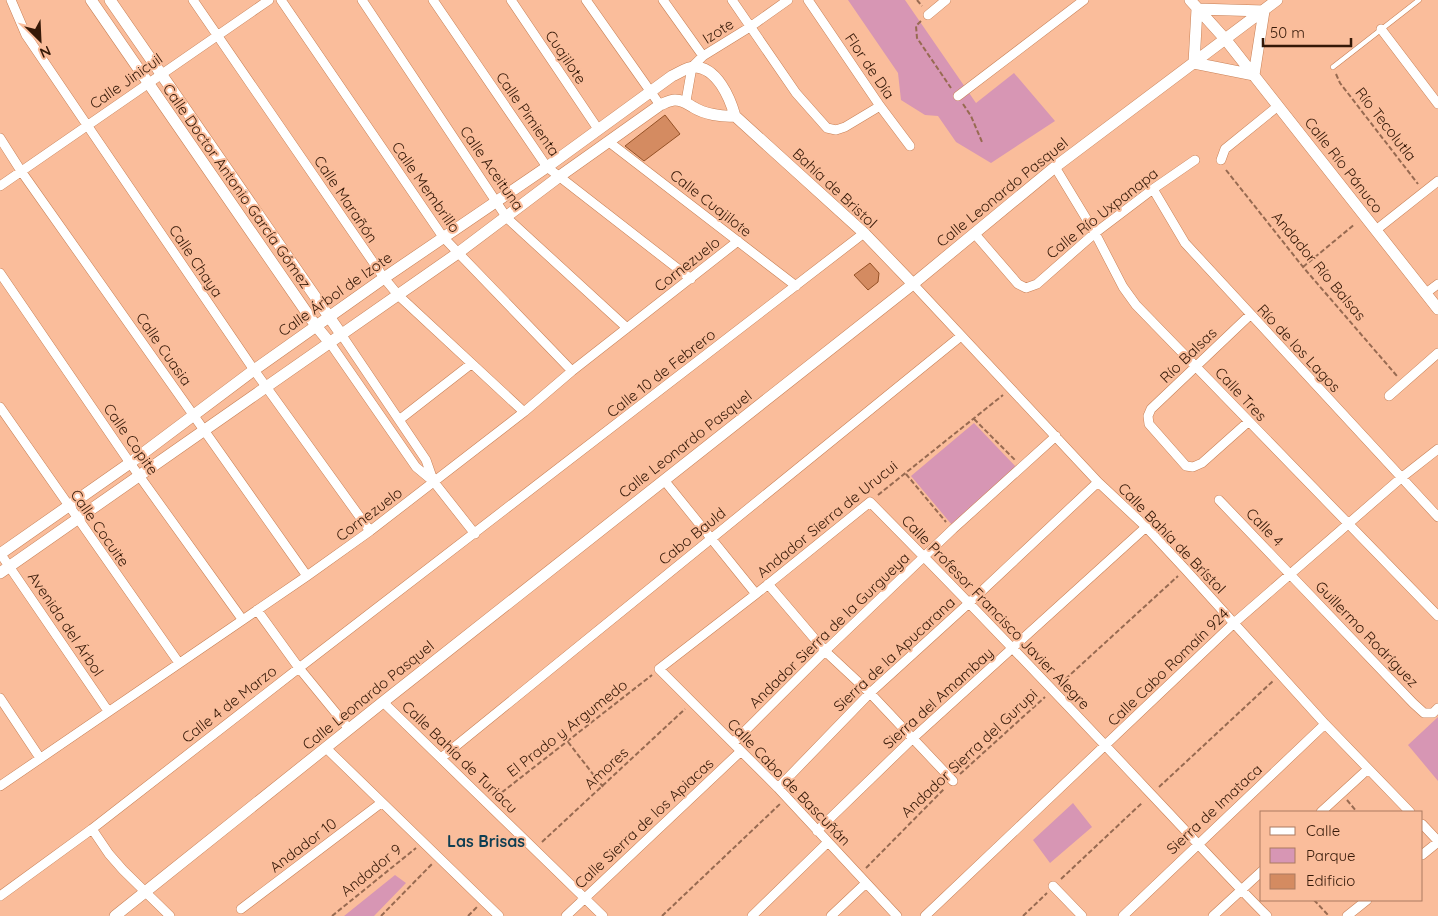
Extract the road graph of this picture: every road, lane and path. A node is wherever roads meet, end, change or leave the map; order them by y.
1 (11, 0) edge
2 (91, 0) edge
3 (110, 0) edge
4 (193, 0) edge
5 (268, 0) edge
6 (281, 0) edge
7 (362, 0) edge
8 (433, 0) edge
9 (586, 0) edge
10 (662, 0) edge
11 (732, 0) edge
12 (788, 0) edge
13 (808, 0) edge
14 (917, 0) edge
15 (946, 0) edge
16 (1084, 0) edge
17 (1277, 0) edge
18 (1419, 0) edge
19 (515, 1) edge
20 (1194, 4) edge
21 (1264, 10) junction
22 (928, 15) junction
23 (750, 27) junction
24 (1381, 29) junction
25 (218, 36) junction
26 (1226, 40) junction
27 (703, 56) junction
28 (1194, 63) junction
29 (692, 67) junction
30 (1333, 67) joint
31 (160, 74) junction
32 (1254, 75) junction
33 (148, 83) junction
34 (651, 92) junction
35 (958, 96) junction
36 (686, 101) junction
37 (1438, 104) edge
38 (660, 105) junction
39 (880, 106) junction
40 (1278, 106) junction
41 (735, 116) junction
42 (87, 125) junction
43 (598, 129) junction
44 (0, 138) edge
45 (609, 142) junction
46 (982, 142) dead end
47 (910, 146) dead end
48 (1195, 160) dead end
49 (1221, 160) joint
50 (547, 167) junction
51 (1055, 167) junction
52 (22, 171) junction
53 (560, 176) junction
54 (1438, 182) edge
55 (0, 186) edge
56 (1153, 189) junction
57 (1425, 192) junction
58 (497, 201) junction
59 (1365, 216) junction
60 (507, 218) junction
61 (1376, 230) junction
62 (864, 233) junction
63 (1094, 233) junction
64 (974, 234) junction
65 (443, 237) junction
66 (738, 241) junction
67 (458, 254) junction
68 (1303, 267) junction
69 (0, 273) edge
70 (384, 278) junction
71 (691, 279) junction
72 (913, 284) junction
73 (1438, 284) edge
74 (796, 286) junction
75 (1426, 293) junction
76 (399, 296) junction
77 (1438, 309) edge
78 (1250, 314) junction
79 (329, 317) junction
80 (316, 326) junction
81 (628, 328) junction
82 (341, 334) junction
83 (961, 336) junction
84 (330, 343) junction
85 (1438, 353) edge
86 (471, 364) junction
87 (1196, 366) junction
88 (254, 370) junction
89 (572, 372) junction
90 (1404, 383) junction
91 (267, 386) junction
92 (1011, 389) junction
93 (1389, 396) dead end
94 (0, 407) edge
95 (524, 412) junction
96 (193, 415) junction
97 (973, 419) junction
98 (400, 420) junction
99 (1248, 422) junction
100 (204, 429) junction
101 (1056, 436) junction
102 (1438, 449) edge
103 (130, 463) junction
104 (1022, 467) junction
105 (906, 474) junction
106 (139, 475) junction
107 (1401, 478) junction
108 (664, 480) junction
109 (434, 482) junction
110 (1098, 482) junction
111 (1219, 500) dead end
112 (870, 502) junction
113 (69, 507) junction
114 (1438, 517) edge
115 (77, 519) junction
116 (1348, 524) junction
117 (1146, 527) junction
118 (953, 529) junction
119 (370, 531) junction
120 (475, 534) junction
121 (710, 539) junction
122 (0, 553) edge
123 (924, 557) junction
124 (1185, 569) junction
125 (5, 570) edge
126 (1290, 574) junction
127 (307, 576) junction
128 (768, 584) junction
129 (756, 594) junction
130 (969, 603) junction
131 (257, 610) junction
132 (1438, 616) edge
133 (242, 619) junction
134 (1234, 623) junction
135 (1012, 649) junction
136 (826, 651) junction
137 (179, 663) junction
138 (299, 668) junction
139 (659, 669) junction
140 (1053, 691) junction
141 (870, 693) junction
142 (0, 698) edge
143 (383, 702) junction
144 (692, 702) junction
145 (1438, 708) edge
146 (108, 711) junction
147 (1325, 724) junction
148 (349, 730) junction
149 (912, 739) junction
150 (568, 742) junction
151 (734, 744) junction
152 (1105, 746) junction
153 (326, 748) junction
154 (741, 751) junction
155 (40, 758) junction
156 (441, 758) junction
157 (1368, 769) junction
158 (953, 780) junction
159 (0, 786) edge
160 (603, 787) junction
161 (778, 788) junction
162 (1342, 792) junction
163 (787, 798) junction
164 (381, 803) junction
165 (488, 804) junction
166 (1322, 811) edge
167 (1356, 811) edge
168 (1409, 811) edge
169 (1423, 825) edge
170 (92, 829) junction
171 (817, 831) junction
172 (424, 842) junction
173 (828, 842) junction
174 (1438, 842) edge
175 (1197, 844) junction
176 (535, 849) junction
177 (1423, 854) edge
178 (439, 857) junction
179 (1260, 873) edge
180 (859, 875) junction
181 (866, 883) junction
182 (1053, 886) dead end
183 (1240, 890) junction
184 (145, 892) junction
185 (0, 896) edge
186 (583, 898) junction
187 (1315, 901) edge
188 (1366, 901) edge
189 (241, 909) dead end
190 (115, 916) edge
191 (170, 916) edge
192 (332, 916) edge
193 (381, 916) edge
194 (499, 916) edge
195 (566, 916) edge
196 (603, 916) edge
197 (662, 916) edge
198 (752, 916) edge
199 (832, 916) edge
200 (897, 916) edge
201 (925, 916) edge
202 (1082, 916) edge
203 (1123, 916) edge
204 (1213, 916) edge
205 (1267, 916) edge
206 (1329, 916) edge
207 (1347, 916) edge

1 - 42 street, Calle Chaya
2 - 33 street, Calle Doctor Antonio García Gómez
3 - 31 street, Calle Doctor Antonio García Gómez
4 - 25 street, Calle Marañón
5 - 25 street, Calle Jinicuil
6 - 65 street, Calle Membrillo
7 - 58 street, Calle Aceituna
8 - 50 street, Calle Pimienta
9 - 34 street
10 - 27 street
11 - 23 street
12 - 23 street, Izote
13 - 39 street, Flor de Día
14 - 22 path
15 - 22 street
16 - 35 street
17 - 21 street, Calle Leonardo Pasquel
18 - 24 lane
19 - 43 street, Cuajilote
20 - 21 street
20 - 26 street, Calle Río Pánuco
20 - 28 street
21 - 26 street, Calle Leonardo Pasquel
21 - 32 street
22 - 35 path
23 - 27 street, Izote
23 - 39 street
24 - 30 lane
24 - 37 street
25 - 31 street, Calle Jinicuil
25 - 70 street, Calle Marañón
26 - 28 street, Calle Leonardo Pasquel
26 - 32 street, Calle Río Pánuco
27 - 29 street, Izote
28 - 32 street
28 - 51 street, Calle Leonardo Pasquel
29 - 34 street, Calle Árbol de Izote
29 - 36 street
29 - 41 street, Bahía de Bristol
30 - 57 path, Río Tecolutla
31 - 33 street, Calle Jinicuil
31 - 79 street, Calle Doctor Antonio García Gómez
32 - 40 street, Calle Río Pánuco
33 - 42 street, Calle Jinicuil
33 - 80 street, Calle Doctor Antonio García Gómez
34 - 38 street
34 - 43 street, Calle Árbol de Izote
35 - 46 path
36 - 38 street
36 - 41 street
38 - 45 street
39 - 47 street, Flor de Día
40 - 49 street
40 - 59 street, Calle Río Pánuco
41 - 62 street, Bahía de Bristol
42 - 52 street, Calle Jinicuil
42 - 88 street, Calle Chaya
43 - 50 street, Calle Árbol de Izote
44 - 52 street, Calle Cuasia
45 - 53 street
45 - 66 street, Calle Cuajilote
48 - 56 street, Calle Río Uxpanapa
49 - 68 path, Andador Río Balsas
50 - 53 street, Calle Pimienta
50 - 58 street, Calle Árbol de Izote
51 - 63 street, Calle Tres
51 - 64 street, Calle Leonardo Pasquel
52 - 55 street, Calle Jinicuil
52 - 96 street, Calle Cuasia
53 - 60 street
53 - 71 street, Calle Pimienta
54 - 57 street
56 - 63 street, Calle Río Uxpanapa
56 - 78 street, Río de los Lagos
57 - 61 street
58 - 60 street, Calle Aceituna
58 - 65 street, Calle Árbol de Izote
59 - 61 street, Calle Río Pánuco
59 - 68 path
60 - 67 street
60 - 81 street, Calle Aceituna
61 - 75 street, Calle Río Pánuco
62 - 72 street, Bahía de Bristol
62 - 74 street, Calle 10 de Febrero
63 - 64 street, Calle Río Uxpanapa
63 - 87 street, Calle Tres
64 - 72 street, Calle Leonardo Pasquel
65 - 67 street, Calle Membrillo
65 - 70 street, Calle Árbol de Izote
66 - 71 street, Cornezuelo
66 - 74 street, Calle Cuajilote
67 - 76 street
67 - 89 street, Calle Membrillo
68 - 90 path, Andador Río Balsas
69 - 103 street, Calle Copite
70 - 76 street, Calle Marañón
70 - 79 street, Calle Árbol de Izote
71 - 81 street, Cornezuelo
72 - 83 street, Calle Bahía de Brístol
72 - 108 street, Calle Leonardo Pasquel
73 - 75 street
74 - 120 street, Calle 10 de Febrero
75 - 77 street, Calle Río Pánuco
76 - 82 street
76 - 86 street, Calle Marañón
78 - 87 street, Río Balsas
78 - 107 street, Río de los Lagos
79 - 80 street, Calle Árbol de Izote
79 - 82 street, Calle Doctor Antonio García Gómez
80 - 84 street, Calle Doctor Antonio García Gómez
80 - 88 street, Calle Árbol de Izote
81 - 89 street, Cornezuelo
82 - 84 street
82 - 98 street, Calle Doctor Antonio García Gómez
83 - 92 street, Calle Bahía de Brístol
83 - 121 street, Cabo Bauld
84 - 91 street
84 - 109 street, Calle Doctor Antonio García Gómez
85 - 90 street
86 - 95 street, Calle Marañón
86 - 98 street
87 - 99 street, Calle Tres
87 - 99 street, Río Balsas
88 - 91 street, Calle Chaya
88 - 96 street, Calle Árbol de Izote
89 - 95 street, Cornezuelo
90 - 93 street
91 - 100 street
91 - 119 street, Calle Chaya
92 - 97 path, Andador Sierra de Urucui
92 - 101 street, Calle Bahía de Brístol
94 - 113 street, Calle Cocuite
95 - 109 street, Cornezuelo
96 - 100 street, Calle Cuasia
96 - 103 street, Calle Árbol de Izote
97 - 104 path
97 - 105 path, Andador Sierra de Urucui
98 - 109 street, Calle Doctor Antonio García Gómez
99 - 116 street, Calle Tres
100 - 106 street
100 - 127 street, Calle Cuasia
101 - 104 street, Andador Sierra de la Gurgueya
101 - 110 street, Calle Bahía de Brístol
102 - 107 street, Calle Cabo Romaín 924
103 - 106 street, Calle Copite
103 - 113 street, Calle Árbol de Izote
104 - 118 street, Andador Sierra de la Gurgueya
105 - 112 path, Andador Sierra de Urucui
105 - 118 path
106 - 115 street
106 - 133 street, Calle Copite
107 - 114 street, Río de los Lagos
107 - 116 street, Calle Cabo Romaín 924
108 - 121 street
108 - 143 street, Calle Leonardo Pasquel
109 - 119 street, Cornezuelo
109 - 120 street, Calle Doctor Antonio García Gómez
110 - 117 street, Calle Bahía de Brístol
110 - 130 street, Sierra de la Apucarana
111 - 126 street, Calle 4
112 - 123 street, Calle Profesor Francisco Javier Alegre
112 - 128 street, Andador Sierra de Urucui
113 - 115 street, Calle Cocuite
113 - 122 street, Calle Árbol de Izote
115 - 125 street
115 - 137 street, Calle Cocuite
116 - 126 street, Calle Cabo Romaín 924
116 - 132 street, Calle Tres
117 - 124 street, Calle Bahía de Brístol
117 - 135 street, Sierra del Amambay
118 - 123 street, Andador Sierra de la Gurgueya
119 - 127 street, Cornezuelo
120 - 138 street, Calle 4 de Marzo
121 - 129 street
121 - 156 street, Cabo Bauld
122 - 125 street, Avenida del Árbol
123 - 130 street, Calle Profesor Francisco Javier Alegre
123 - 136 street, Andador Sierra de la Gurgueya
124 - 134 street, Calle Bahía de Brístol
124 - 140 path, Andador Sierra del Gurupi
125 - 146 street, Avenida del Árbol
126 - 134 street, Calle Cabo Romaín 924
126 - 145 street, Guillermo Rodríguez
127 - 131 street, Cornezuelo
128 - 129 street, Andador Sierra de Urucui
128 - 136 street
129 - 139 street, Andador Sierra de Urucui
130 - 135 street, Calle Profesor Francisco Javier Alegre
130 - 141 street, Sierra de la Apucarana
131 - 133 street, Cornezuelo
131 - 138 street
133 - 137 street, Cornezuelo
134 - 147 street, Calle Bahía de Brístol
134 - 152 street, Calle Cabo Romaín 924
135 - 140 street, Calle Profesor Francisco Javier Alegre
135 - 149 street, Sierra del Amambay
136 - 141 street
136 - 151 street, Andador Sierra de la Gurgueya
137 - 146 street, Cornezuelo
138 - 148 street
138 - 170 street, Calle 4 de Marzo
139 - 144 street, Calle Cabo de Bascuñán
139 - 150 path, El Prado y Argumedo
140 - 152 street, Calle Profesor Francisco Javier Alegre
140 - 158 path, Andador Sierra del Gurupi
141 - 149 street
141 - 161 street, Sierra de la Apucarana
142 - 155 street
143 - 148 street, Calle Leonardo Pasquel
143 - 156 street, Calle Bahía de Turiacu
144 - 151 street, Calle Cabo de Bascuñán
144 - 160 path, Amores
146 - 155 street, Cornezuelo
147 - 157 street, Calle Bahía de Brístol
147 - 175 street, Sierra de Imataca
148 - 153 street, Calle Leonardo Pasquel
149 - 158 street
149 - 171 street, Sierra del Amambay
150 - 160 path
150 - 165 path, El Prado y Argumedo
151 - 154 street, Calle Cabo de Bascuñán
152 - 175 street, Calle Profesor Francisco Javier Alegre
152 - 201 street, Calle Cabo Romaín 924
153 - 164 street
153 - 184 street, Calle Leonardo Pasquel
154 - 161 street, Calle Cabo de Bascuñán
154 - 186 street, Calle Sierra de los Apiacas
155 - 159 street, Cornezuelo
156 - 165 street, Calle Bahía de Turiacu
157 - 162 street
157 - 168 street, Calle Bahía de Brístol
158 - 180 path, Andador Sierra del Gurupi
160 - 176 path, Amores
161 - 163 street, Calle Cabo de Bascuñán
162 - 166 street
162 - 167 path
163 - 171 street, Calle Cabo de Bascuñán
163 - 197 path
164 - 172 street
164 - 189 street, Andador 10
165 - 176 street, Calle Bahía de Turiacu
169 - 174 street
170 - 184 street
170 - 185 street, Calle 4 de Marzo
171 - 173 street, Calle Cabo de Bascuñán
172 - 178 street
172 - 192 path, Andador 9
173 - 180 street, Calle Cabo de Bascuñán
173 - 198 street
174 - 177 street
175 - 183 street, Calle Profesor Francisco Javier Alegre
175 - 203 street, Sierra de Imataca
176 - 186 street, Calle Bahía de Turiacu
178 - 193 path
178 - 194 street
179 - 183 street
180 - 181 street, Calle Cabo de Bascuñán
181 - 199 street
181 - 200 street, Calle Cabo de Bascuñán
182 - 202 street
183 - 204 street
183 - 205 street, Calle Profesor Francisco Javier Alegre
184 - 190 street, Calle Leonardo Pasquel
184 - 191 street
186 - 195 street, Calle Sierra de los Apiacas
186 - 196 street, Calle Bahía de Turiacu
187 - 206 path
188 - 207 street

